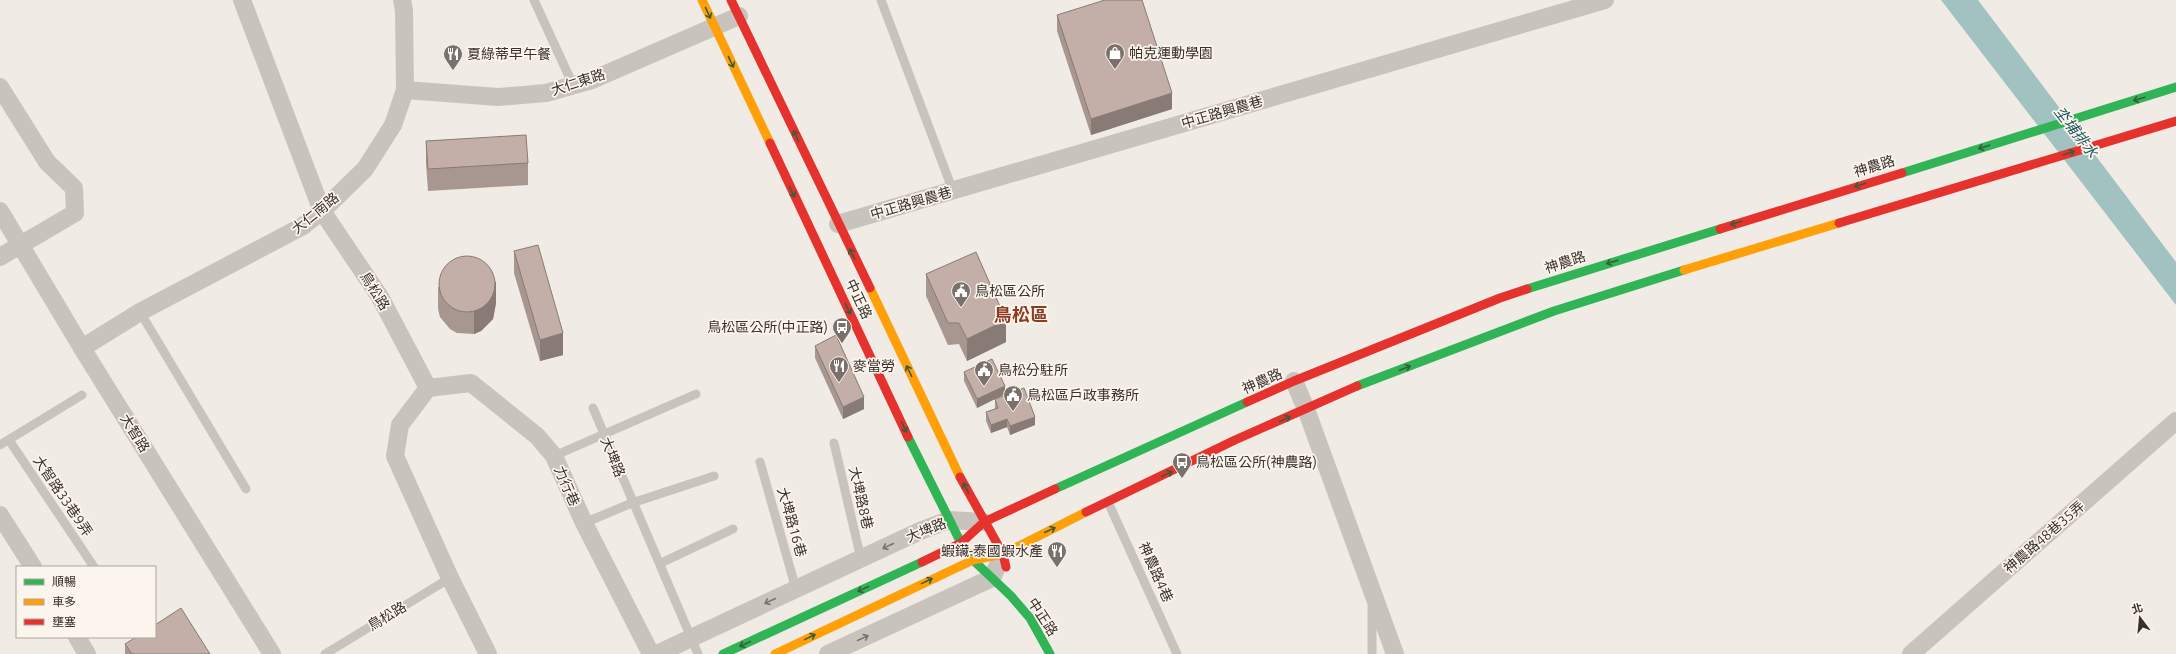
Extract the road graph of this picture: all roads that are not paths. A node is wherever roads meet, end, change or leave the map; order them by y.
1 (242, 0) edge
2 (402, 0) edge
3 (534, 0) edge
4 (702, 0) edge
5 (881, 0) edge
6 (1605, 0) edge
7 (735, 8) edge
8 (714, 26) junction
9 (573, 85) junction
10 (0, 87) edge
11 (2176, 88) edge
12 (405, 90) junction
13 (2176, 121) edge
14 (953, 191) junction
15 (0, 211) edge
16 (322, 211) junction
17 (838, 224) junction
18 (20, 244) junction
19 (0, 257) edge
20 (140, 312) junction
21 (82, 348) junction
22 (1294, 382) junction
23 (428, 388) junction
24 (696, 394) dead end
25 (82, 395) dead end
26 (593, 408) dead end
27 (1306, 408) junction
28 (2176, 421) edge
29 (604, 435) junction
30 (9, 440) junction
31 (834, 443) dead end
32 (0, 445) edge
33 (554, 456) junction
34 (760, 462) dead end
35 (714, 476) dead end
36 (246, 489) dead end
37 (1108, 502) junction
38 (632, 503) junction
39 (949, 520) junction
40 (984, 522) junction
41 (2, 523) edge
42 (584, 523) junction
43 (733, 529) dead end
44 (961, 543) junction
45 (1003, 554) junction
46 (861, 559) junction
47 (973, 560) junction
48 (660, 563) junction
49 (32, 566) edge
50 (93, 566) edge
51 (450, 578) junction
52 (1003, 578) junction
53 (796, 589) junction
54 (1372, 591) junction
55 (1011, 596) junction
56 (78, 638) edge
57 (695, 646) edge
58 (87, 654) edge
59 (272, 654) edge
60 (325, 654) edge
61 (488, 654) edge
62 (650, 654) edge
63 (657, 654) edge
64 (723, 654) edge
65 (775, 654) edge
66 (828, 654) edge
67 (1050, 654) edge
68 (1177, 654) edge
69 (1372, 654) edge
70 (1395, 654) edge
71 (1911, 654) edge

1 - 16 street, 鳥松路
2 - 12 street, 大仁南路
3 - 9 lane
4 -> 8 street, 中正路
5 - 14 lane
6 - 14 street, 中正路興農巷
7 - 8 street, 大仁東路
17 -> 7 street, 中正路
8 - 9 street, 大仁東路
8 -> 39 street, 中正路
9 - 12 street, 大仁東路
10 - 18 street
11 -> 22 street, 神農路
12 - 16 street, 大仁南路
27 -> 13 street
14 - 17 street, 中正路興農巷
15 - 18 street, 大智路
16 - 20 street, 大仁南路
16 - 23 street, 鳥松路
40 -> 17 street, 中正路
18 - 19 street
18 - 21 street, 大智路
20 - 21 street, 大仁南路
20 - 36 lane
21 - 59 street, 大智路
22 - 27 street
22 - 40 street, 神農路
23 - 33 street, 力行巷
23 - 51 street
24 - 29 lane
25 - 30 lane
26 - 29 lane, 大埤路
37 -> 27 street
27 - 54 street
28 - 71 street, 神農路48巷35弄
29 - 33 lane
29 - 38 lane, 大埤路
30 - 32 lane
30 - 50 lane, 大智路33巷9弄
31 - 46 lane, 大埤路8巷
33 - 42 street, 力行巷
34 - 53 lane, 大埤路16巷
35 - 38 lane
45 -> 37 street
37 - 68 lane, 神農路4巷
38 - 42 lane
38 - 48 lane, 大埤路
39 - 40 street, 大埤路
39 - 44 street, 中正路
39 -> 46 street, 大埤路
40 - 44 street, 大埤路
40 - 45 street, 中正路
41 - 49 street
42 - 62 street, 力行巷
43 - 48 lane
44 - 47 street, 中正路
44 -> 64 street, 大埤路
45 - 47 street
45 - 52 street
46 - 53 street, 大埤路
47 - 52 street, 中正路
65 -> 47 street
48 - 57 lane, 大埤路
51 - 60 lane, 鳥松路
51 - 61 street
52 - 55 street, 中正路
52 - 55 street, 中正路
66 -> 52 street
53 -> 57 street, 大埤路
54 - 69 lane
54 - 70 street
55 - 67 street, 中正路
56 - 58 street
57 - 63 street, 大埤路

